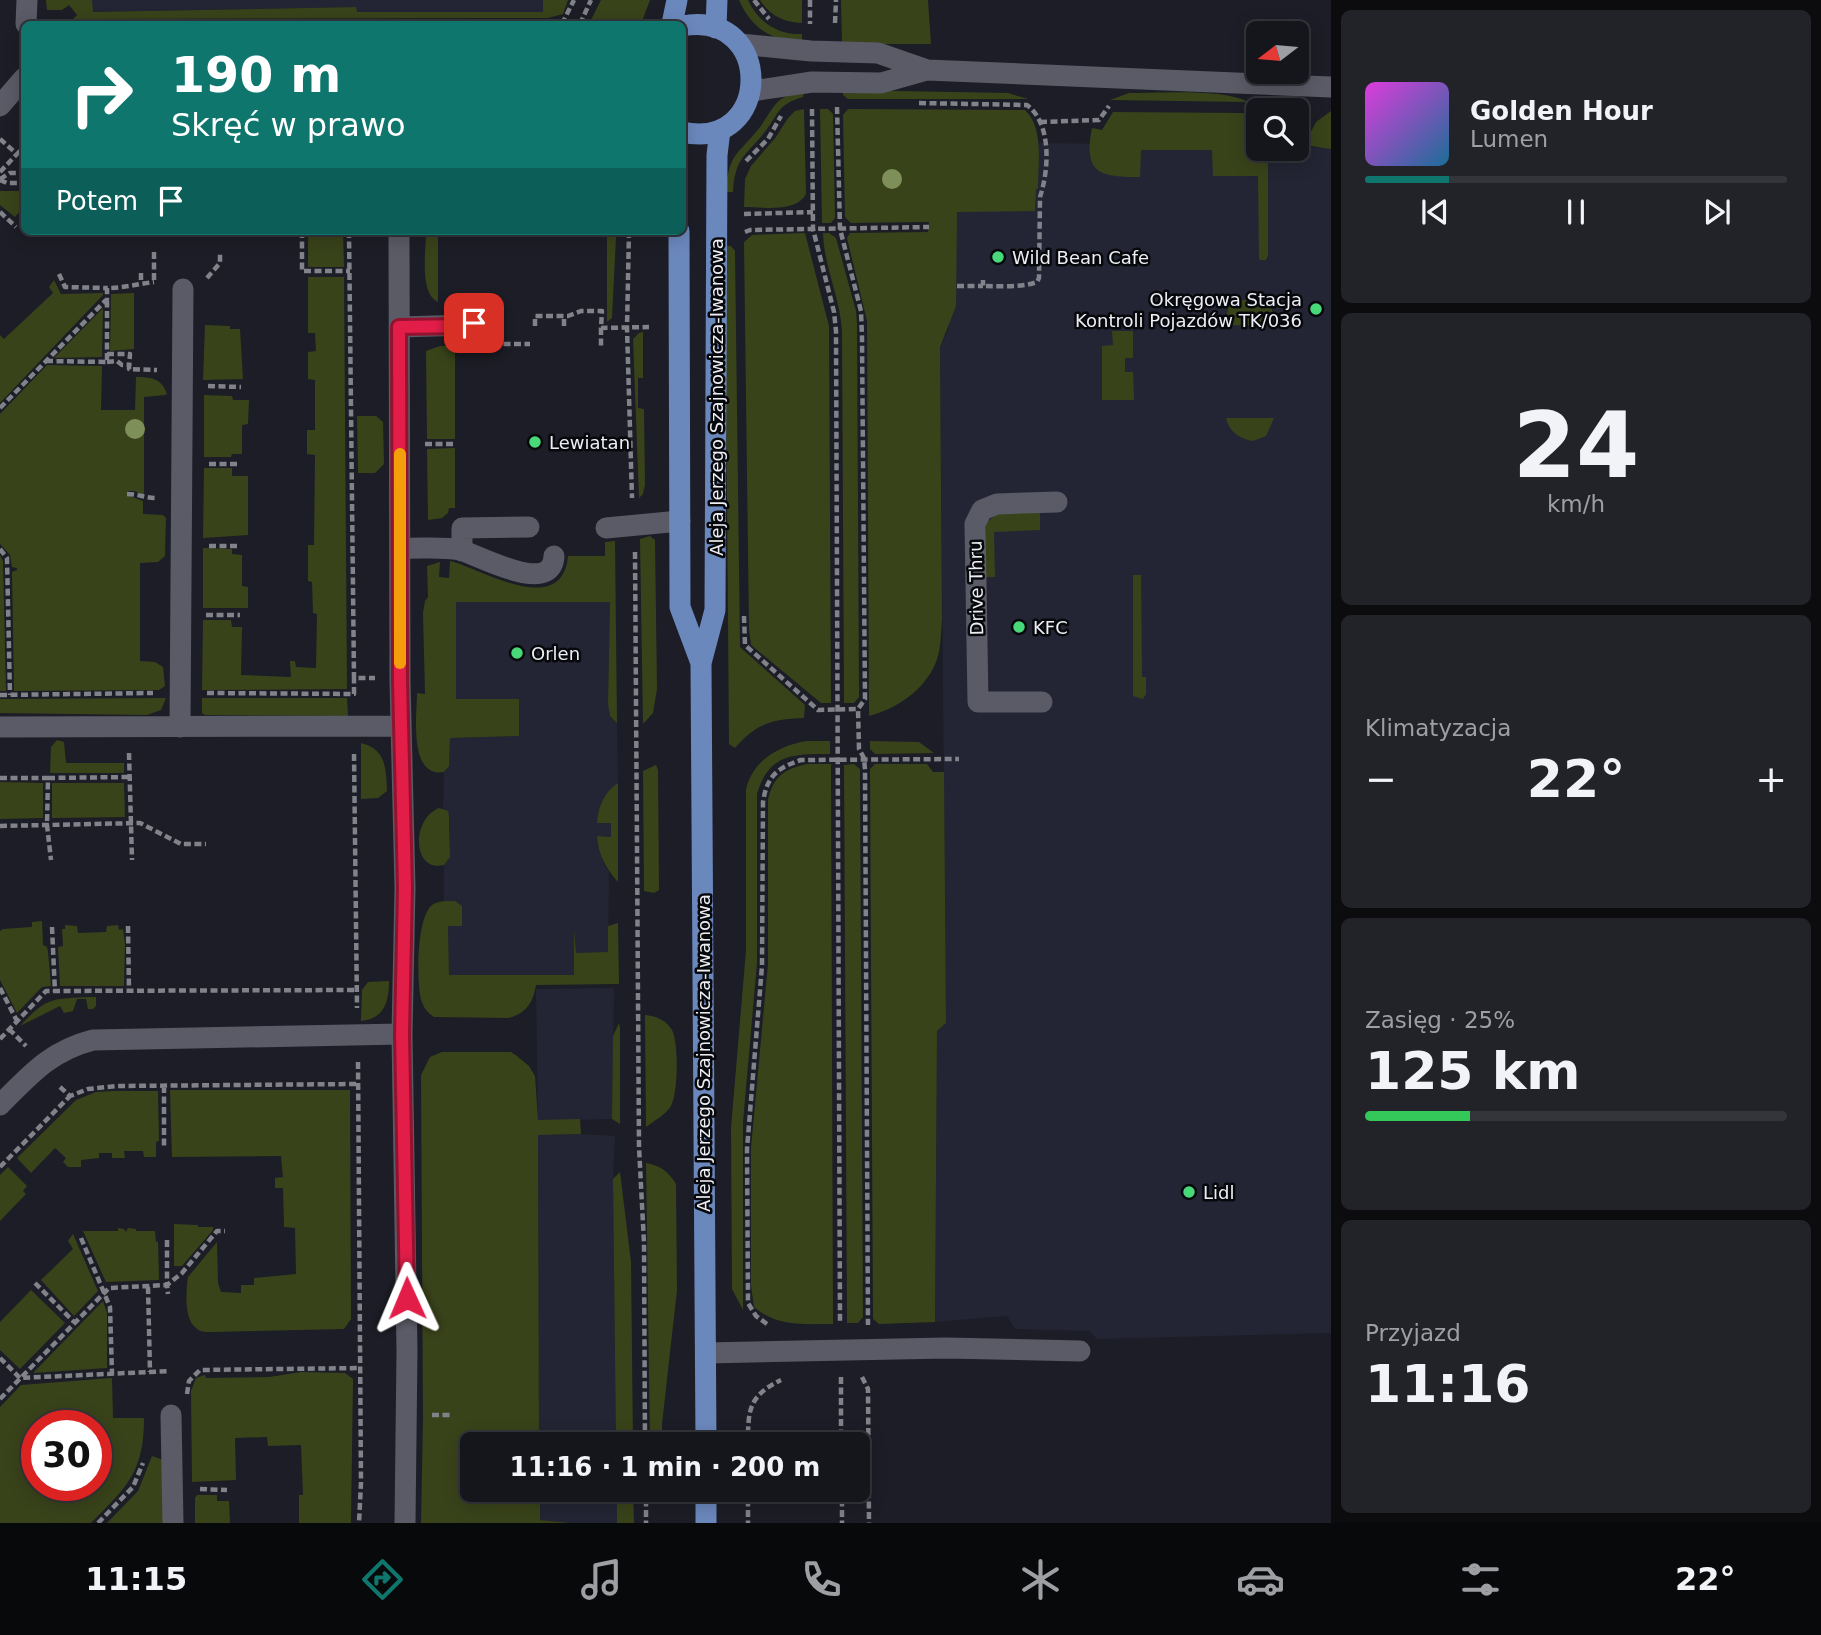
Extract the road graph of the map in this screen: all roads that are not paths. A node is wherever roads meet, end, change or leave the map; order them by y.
1 (27, 0) edge
2 (677, 0) edge
3 (717, 0) edge
4 (26, 21) edge
5 (673, 21) edge
6 (686, 26) edge
7 (716, 28) junction
8 (740, 44) junction
9 (927, 70) junction
10 (21, 82) edge
11 (1331, 87) edge
12 (752, 91) junction
13 (0, 106) edge
14 (720, 130) junction
15 (686, 133) edge
16 (399, 235) edge
17 (679, 235) edge
18 (183, 289) dead end
19 (480, 308) dead end
20 (399, 327) junction
21 (1057, 502) dead end
22 (680, 521) junction
23 (529, 527) dead end
24 (606, 528) dead end
25 (400, 548) junction
26 (462, 551) junction
27 (554, 556) dead end
28 (701, 663) junction
29 (1042, 702) dead end
30 (401, 726) junction
31 (0, 727) edge
32 (180, 727) junction
33 (402, 1034) junction
34 (0, 1105) edge
35 (1080, 1350) dead end
36 (706, 1353) junction
37 (171, 1415) dead end
38 (706, 1432) edge
39 (706, 1502) edge
40 (173, 1523) edge
41 (405, 1523) edge
42 (706, 1523) edge

1 - 4 street
2 - 5 main road
3 - 7 main road
6 - 7 main road
7 - 8 main road
8 - 9 street
8 - 12 main road
9 - 11 street
9 - 12 street
10 - 13 street
12 - 14 main road
14 - 15 main road
14 - 28 main road, Aleja Jerzego Szajnowicza-Iwanowa
16 - 20 street
17 - 22 main road, Aleja Jerzego Szajnowicza-Iwanowa
18 - 32 street
19 - 20 street
20 - 25 street
21 - 29 street, Drive Thru
22 - 24 street
22 - 28 main road, Aleja Jerzego Szajnowicza-Iwanowa
23 - 26 street
25 - 26 street
25 - 30 street
26 - 27 street
28 - 36 main road, Aleja Jerzego Szajnowicza-Iwanowa
30 - 32 street
30 - 33 street
31 - 32 street
33 - 34 street
33 - 41 street
35 - 36 street
36 - 38 main road, Aleja Jerzego Szajnowicza-Iwanowa
37 - 40 street
39 - 42 main road

